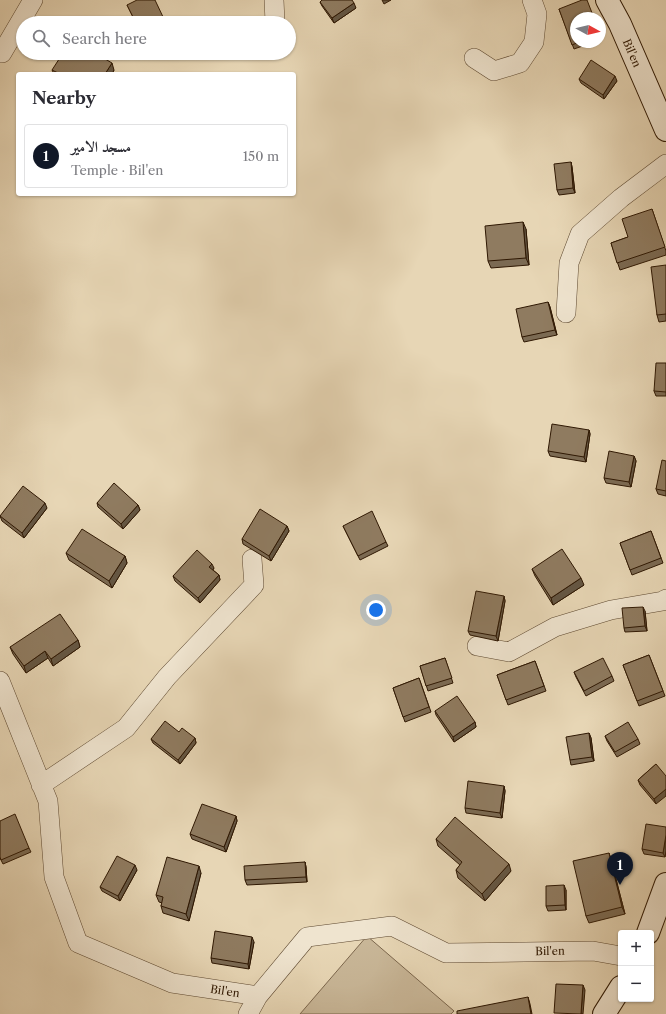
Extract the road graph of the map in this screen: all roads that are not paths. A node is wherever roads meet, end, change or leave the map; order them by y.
1 (33, 0) edge
2 (274, 0) edge
3 (532, 0) edge
4 (607, 0) edge
5 (24, 16) edge
6 (275, 16) edge
7 (16, 29) edge
8 (0, 53) edge
9 (474, 58) dead end
10 (661, 102) edge
11 (666, 130) edge
12 (666, 164) edge
13 (566, 313) dead end
14 (252, 559) dead end
15 (666, 599) edge
16 (477, 646) dead end
17 (0, 681) edge
18 (41, 785) junction
19 (666, 884) edge
20 (649, 930) edge
21 (618, 955) edge
22 (618, 992) edge
23 (258, 996) junction
24 (248, 1014) edge
25 (604, 1014) edge

1 - 5 street
2 - 6 street
3 - 9 street
4 - 10 street, Bil'en
7 - 8 street
10 - 11 street, Bil'en
12 - 13 street
14 - 18 street
15 - 16 street
17 - 18 street, Bil'en
18 - 23 street, Bil'en
19 - 20 street
21 - 23 street, Bil'en
22 - 25 street
23 - 24 street

